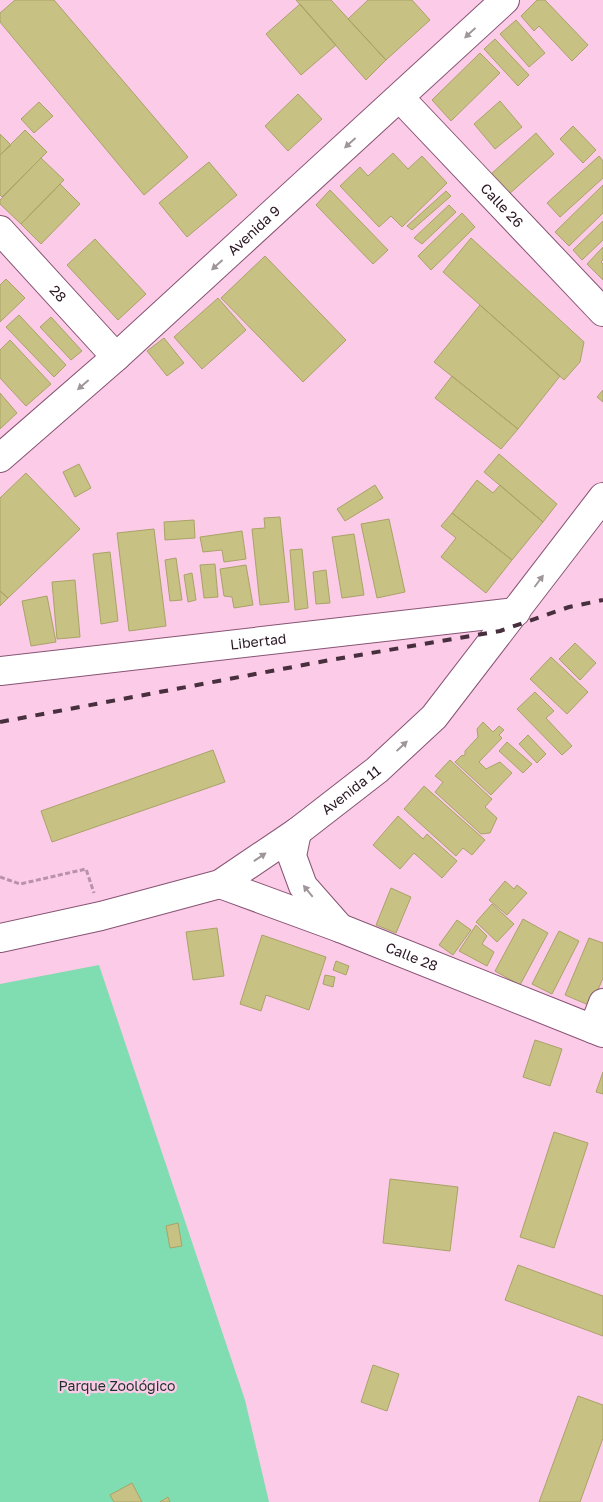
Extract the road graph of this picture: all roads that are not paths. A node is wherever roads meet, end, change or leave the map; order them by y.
1 (505, 0) edge
2 (400, 98) junction
3 (0, 230) edge
4 (603, 312) edge
5 (116, 357) junction
6 (0, 458) edge
7 (603, 497) edge
8 (516, 612) junction
9 (0, 671) edge
10 (297, 832) junction
11 (220, 884) junction
12 (340, 928) junction
13 (0, 938) edge
14 (603, 1003) edge
15 (598, 1031) edge

1 -> 2 main road, Avenida 9
2 - 4 main road, Calle 26
2 -> 5 main road, Avenida 9
3 - 5 main road, 28
5 -> 6 main road, Avenida 9
8 -> 7 main road, Avenida 11
8 - 9 main road, Libertad
10 -> 8 main road, Avenida 11
11 -> 10 main road, Avenida 11
12 -> 10 main road
11 - 12 main road, Calle 28
11 - 13 main road, Avenida 11
12 - 15 main road, Calle 28
14 - 15 main road

